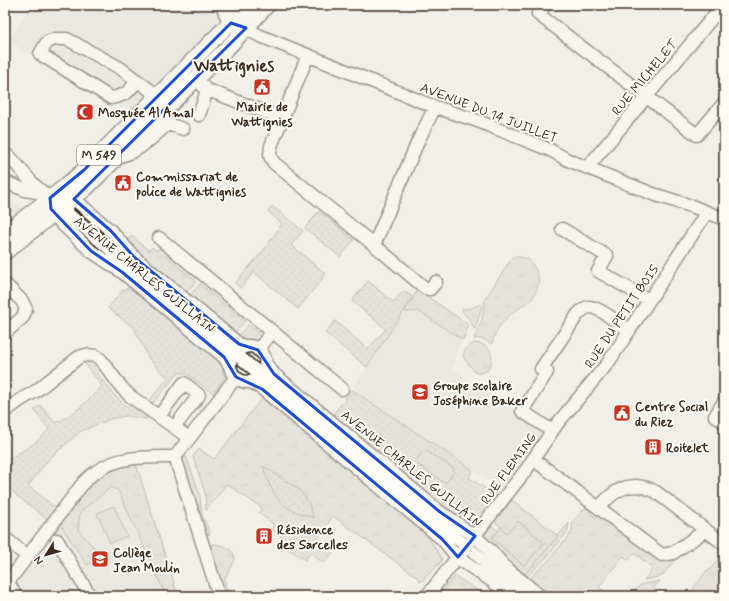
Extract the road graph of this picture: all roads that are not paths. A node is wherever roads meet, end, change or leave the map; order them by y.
1 (222, 5) edge
2 (267, 5) edge
3 (545, 5) edge
4 (723, 5) edge
5 (238, 12) edge
6 (246, 28) junction
7 (308, 55) junction
8 (201, 74) junction
9 (137, 81) junction
10 (207, 90) junction
11 (158, 96) junction
12 (646, 96) junction
13 (724, 102) edge
14 (435, 107) junction
15 (199, 115) dead end
16 (282, 119) junction
17 (183, 129) dead end
18 (5, 154) edge
19 (119, 156) junction
20 (587, 168) junction
21 (5, 182) edge
22 (56, 194) junction
23 (74, 199) junction
24 (58, 211) junction
25 (707, 212) junction
26 (724, 219) edge
27 (562, 229) dead end
28 (5, 234) edge
29 (159, 238) dead end
30 (374, 245) junction
31 (5, 252) edge
32 (436, 282) dead end
33 (5, 284) edge
34 (650, 300) junction
35 (629, 331) junction
36 (272, 332) junction
37 (5, 333) edge
38 (246, 346) junction
39 (258, 350) junction
40 (234, 353) junction
41 (265, 364) junction
42 (230, 366) junction
43 (236, 378) junction
44 (256, 378) junction
45 (342, 389) dead end
46 (724, 402) edge
47 (5, 411) edge
48 (159, 416) junction
49 (179, 421) dead end
50 (724, 422) edge
51 (552, 431) junction
52 (189, 438) junction
53 (175, 457) junction
54 (533, 459) junction
55 (599, 508) junction
56 (706, 530) junction
57 (475, 536) junction
58 (5, 538) edge
59 (56, 540) dead end
60 (724, 544) edge
61 (467, 547) junction
62 (28, 557) junction
63 (458, 557) junction
64 (6, 584) edge
65 (16, 596) edge
66 (90, 596) edge
67 (219, 596) edge
68 (427, 596) edge
69 (511, 596) edge
70 (526, 596) edge
71 (540, 596) edge

1 - 5 street
2 - 6 main road, M 549
3 - 12 street
4 - 12 street, RUE MICHELET
5 - 6 street, AVENUE DU 14 JUILLET
5 - 11 main road, M 549
6 - 7 street, AVENUE DU 14 JUILLET
6 - 8 main road, M 549
7 - 14 street, AVENUE DU 14 JUILLET
7 - 16 street
8 - 10 street
8 - 19 main road, M 549
9 - 9 street
9 - 11 street
10 - 15 street
10 - 16 street
11 - 22 main road, M 549
12 - 13 street
12 - 20 street, RUE MICHELET
14 - 20 street, AVENUE DU 14 JUILLET
14 - 30 street
16 - 30 street
17 - 19 street
18 - 22 street
19 - 23 main road, M 549
20 - 25 street, AVENUE DU 14 JUILLET
21 - 22 street
22 - 23 street, AVENUE CHARLES GUILLAIN
22 - 24 street
22 - 28 main road, M 549
23 - 24 main road, M 549
23 - 38 street, AVENUE CHARLES GUILLAIN
24 - 31 main road, M 549
24 - 40 street
24 - 42 street, AVENUE CHARLES GUILLAIN
25 - 26 street, AVENUE DU 14 JUILLET
25 - 34 street, RUE DU PETIT BOIS
27 - 34 street
29 - 36 street
30 - 32 street
33 - 37 street
34 - 35 street, RUE DU PETIT BOIS
35 - 51 street, RUE DU PETIT BOIS
35 - 51 street
36 - 39 street
36 - 45 street
38 - 39 street, AVENUE CHARLES GUILLAIN
38 - 40 street
39 - 41 street, AVENUE CHARLES GUILLAIN
40 - 42 street
40 - 44 street
41 - 44 street
41 - 57 street, AVENUE CHARLES GUILLAIN
42 - 43 street, AVENUE CHARLES GUILLAIN
43 - 44 street
43 - 52 street
44 - 61 street
44 - 63 street
46 - 50 street
47 - 48 street
48 - 49 street
48 - 52 street
51 - 54 street, RUE FLEMING
52 - 53 street
53 - 62 street
53 - 67 street
54 - 55 street
54 - 57 street, RUE FLEMING
55 - 56 street
55 - 56 street
56 - 60 street
57 - 61 street, RUE FLEMING
57 - 71 street, AVENUE CHARLES GUILLAIN
58 - 62 street
59 - 66 street
61 - 63 street, RUE FLEMING
61 - 70 street
62 - 64 street
63 - 68 street, RUE FLEMING
63 - 69 street
64 - 65 street

